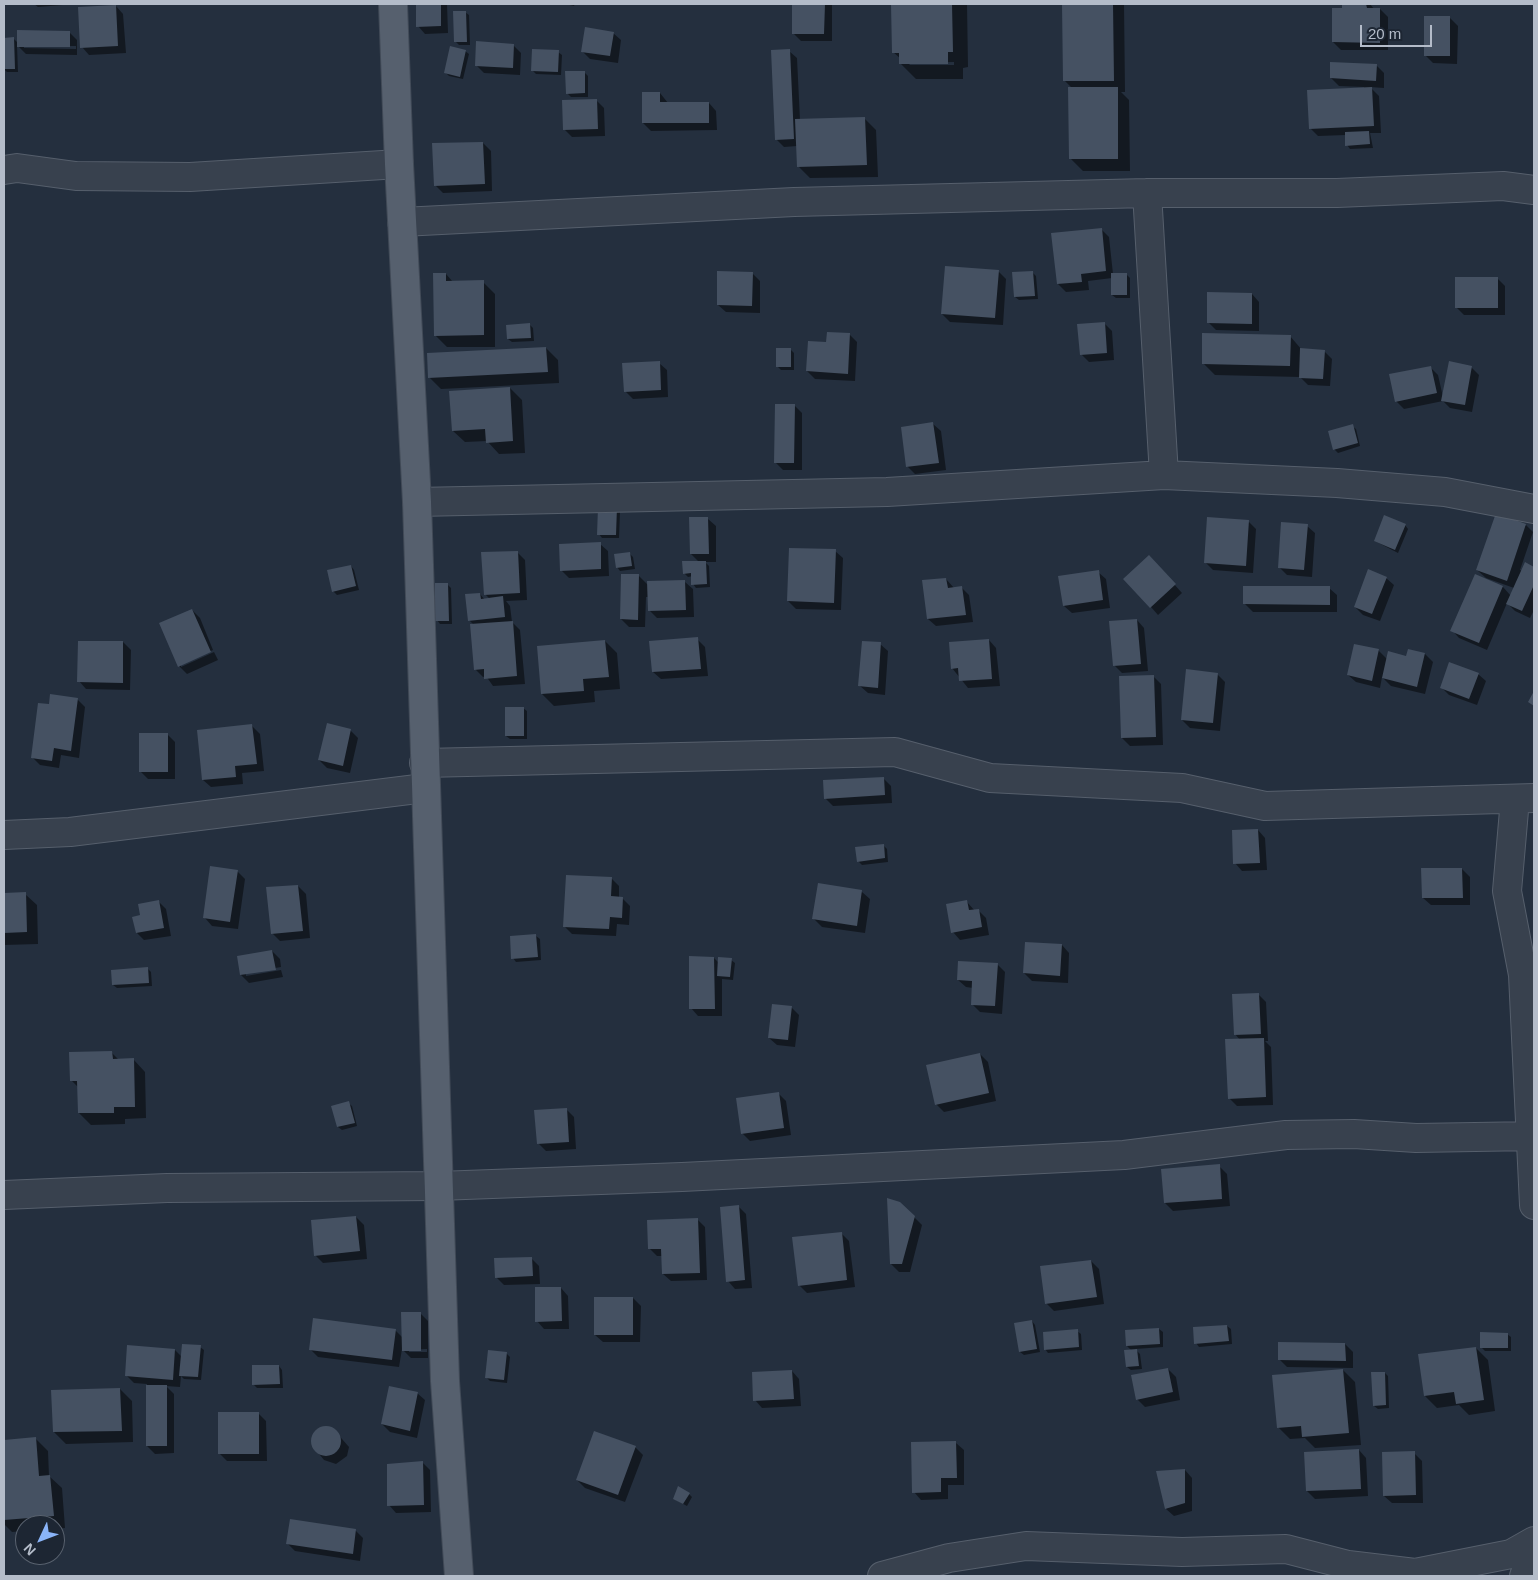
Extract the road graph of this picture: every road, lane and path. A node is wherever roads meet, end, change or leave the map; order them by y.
1 (393, 4) edge
2 (399, 164) junction
3 (4, 170) edge
4 (1534, 190) edge
5 (1147, 193) junction
6 (402, 222) junction
7 (1164, 475) junction
8 (417, 502) junction
9 (1534, 509) edge
10 (425, 776) junction
11 (1525, 799) edge
12 (4, 835) edge
13 (1533, 1136) edge
14 (438, 1186) junction
15 (4, 1195) edge
16 (1534, 1205) edge
17 (1534, 1541) edge
18 (1534, 1553) edge
19 (459, 1576) edge
20 (888, 1576) edge
21 (1524, 1576) edge

1 - 2 main road
2 - 3 street
2 - 6 main road
4 - 5 street
5 - 6 street
5 - 7 street
6 - 8 main road
7 - 8 street
7 - 9 street
8 - 10 main road
10 - 11 street
10 - 12 street
10 - 14 main road
11 - 13 street
13 - 14 street
13 - 16 street
14 - 15 street
14 - 19 main road
17 - 20 street
18 - 21 street

